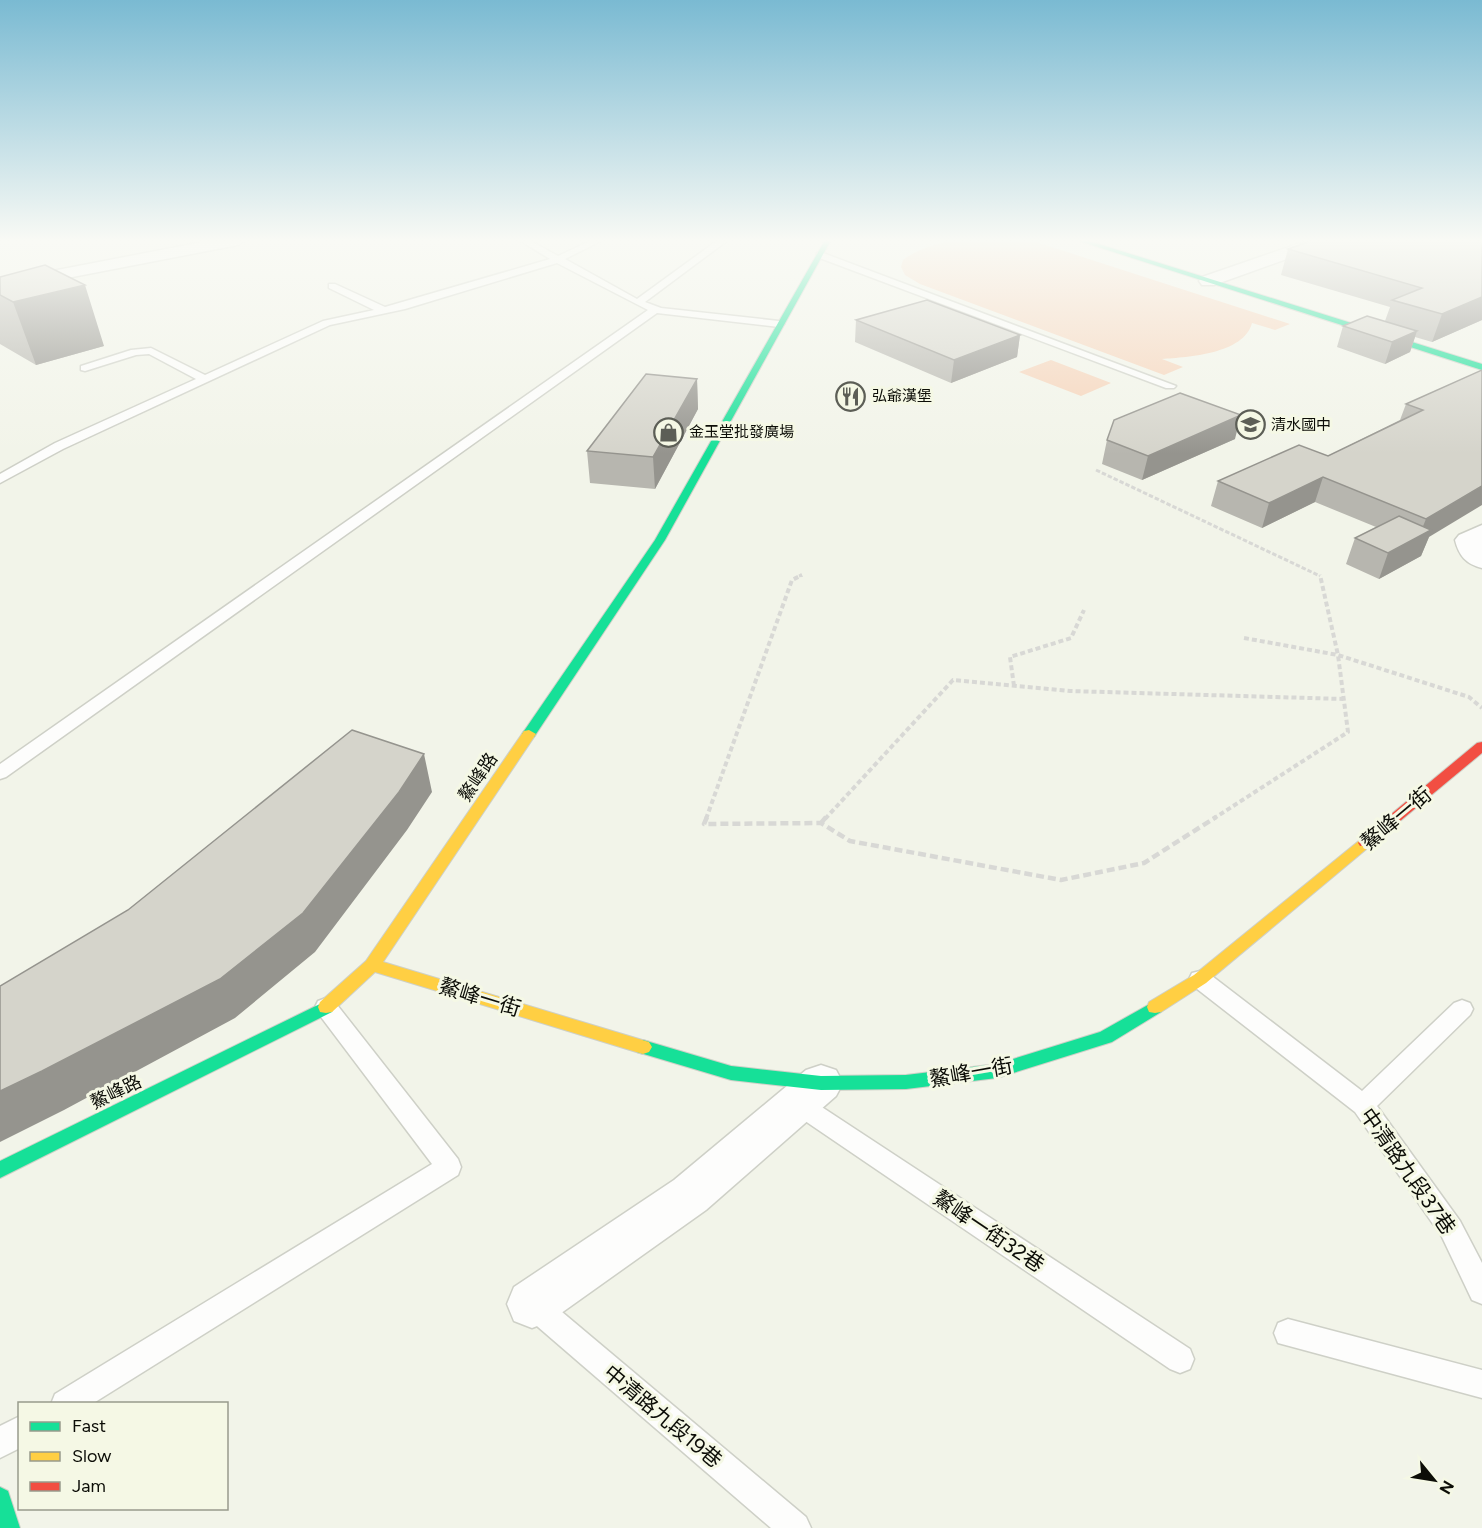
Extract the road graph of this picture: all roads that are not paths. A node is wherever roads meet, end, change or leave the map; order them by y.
1 (384, 311) edge
2 (653, 311) edge
3 (667, 311) edge
4 (787, 311) edge
5 (970, 311) edge
6 (1305, 311) edge
7 (779, 324) junction
8 (1482, 367) edge
9 (85, 368) dead end
10 (205, 379) junction
11 (1170, 386) dead end
12 (0, 478) edge
13 (1482, 533) edge
14 (1482, 560) edge
15 (1482, 746) edge
16 (0, 773) edge
17 (372, 965) junction
18 (1200, 979) junction
19 (326, 1007) junction
20 (1462, 1009) dead end
21 (809, 1093) junction
22 (1363, 1105) junction
23 (0, 1170) edge
24 (1482, 1291) edge
25 (532, 1304) joint
26 (1288, 1333) dead end
27 (1180, 1359) dead end
28 (1482, 1384) edge
29 (68, 1402) edge
30 (18, 1432) edge
31 (0, 1443) edge
32 (0, 1499) edge
33 (8, 1528) edge
34 (795, 1528) edge

1 - 10 lane
2 - 16 lane
3 - 7 lane
4 - 7 street, 鰲峰路
5 - 11 lane
6 - 8 street
7 - 17 street, 鰲峰路
9 - 10 lane
10 - 12 lane
13 - 14 street
15 - 18 street, 鰲峰一街
17 - 19 street, 鰲峰路
17 - 21 street, 鰲峰一街
18 - 21 street, 鰲峰一街
18 - 22 lane, 中清路九段37巷
19 - 23 street, 鰲峰路
19 - 29 lane
20 - 22 lane
21 - 25 street
21 - 27 lane, 鰲峰一街32巷
22 - 24 lane, 中清路九段37巷
25 - 34 lane, 中清路九段19巷
26 - 28 lane
30 - 31 lane
32 - 33 street

